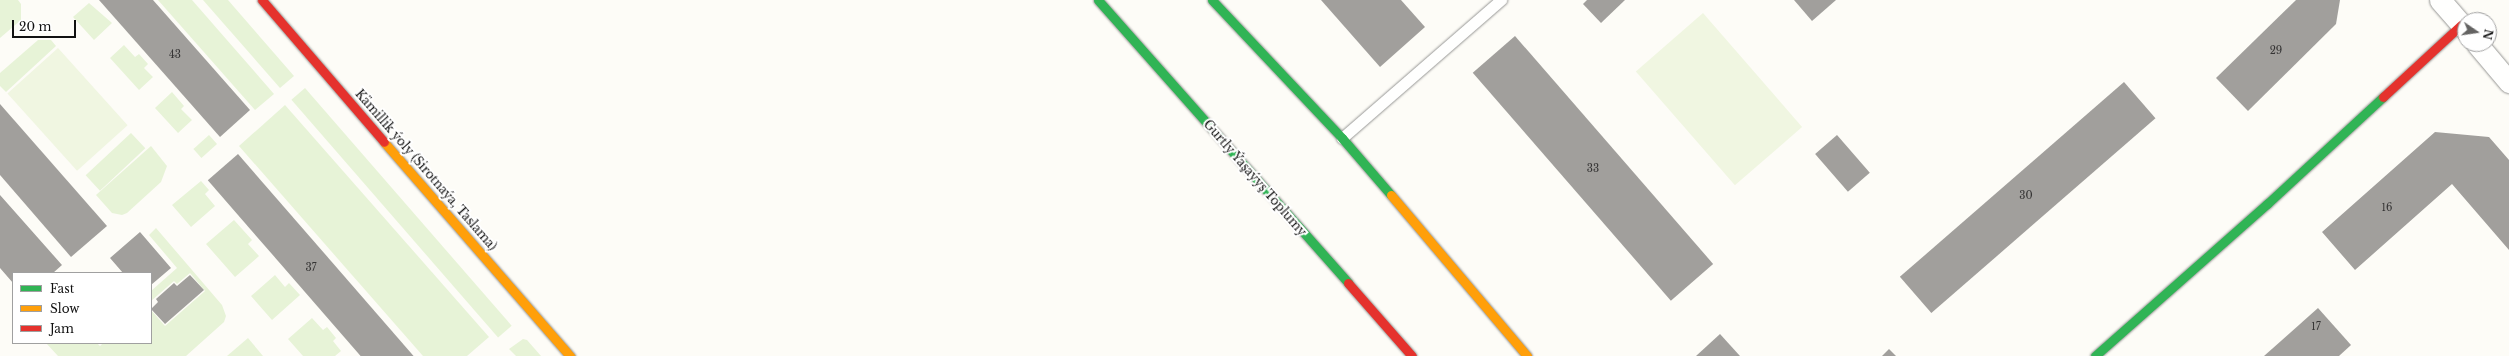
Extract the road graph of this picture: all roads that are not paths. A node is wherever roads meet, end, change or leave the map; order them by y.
1 (262, 0) edge
2 (1098, 0) edge
3 (1212, 0) edge
4 (1502, 0) edge
5 (2440, 0) edge
6 (2457, 20) edge
7 (2457, 32) edge
8 (2484, 52) edge
9 (2509, 82) edge
10 (1342, 138) junction
11 (570, 356) edge
12 (1412, 356) edge
13 (1527, 356) edge
14 (2095, 356) edge

1 - 11 street, Kämillik ýoly (Sirotnaýa, Taslama)
2 - 12 street, Gurtly Ýaşaýyş Toplumy
3 - 10 street
4 - 10 lane
5 - 6 street
7 - 14 street
8 - 9 street
10 - 13 street

